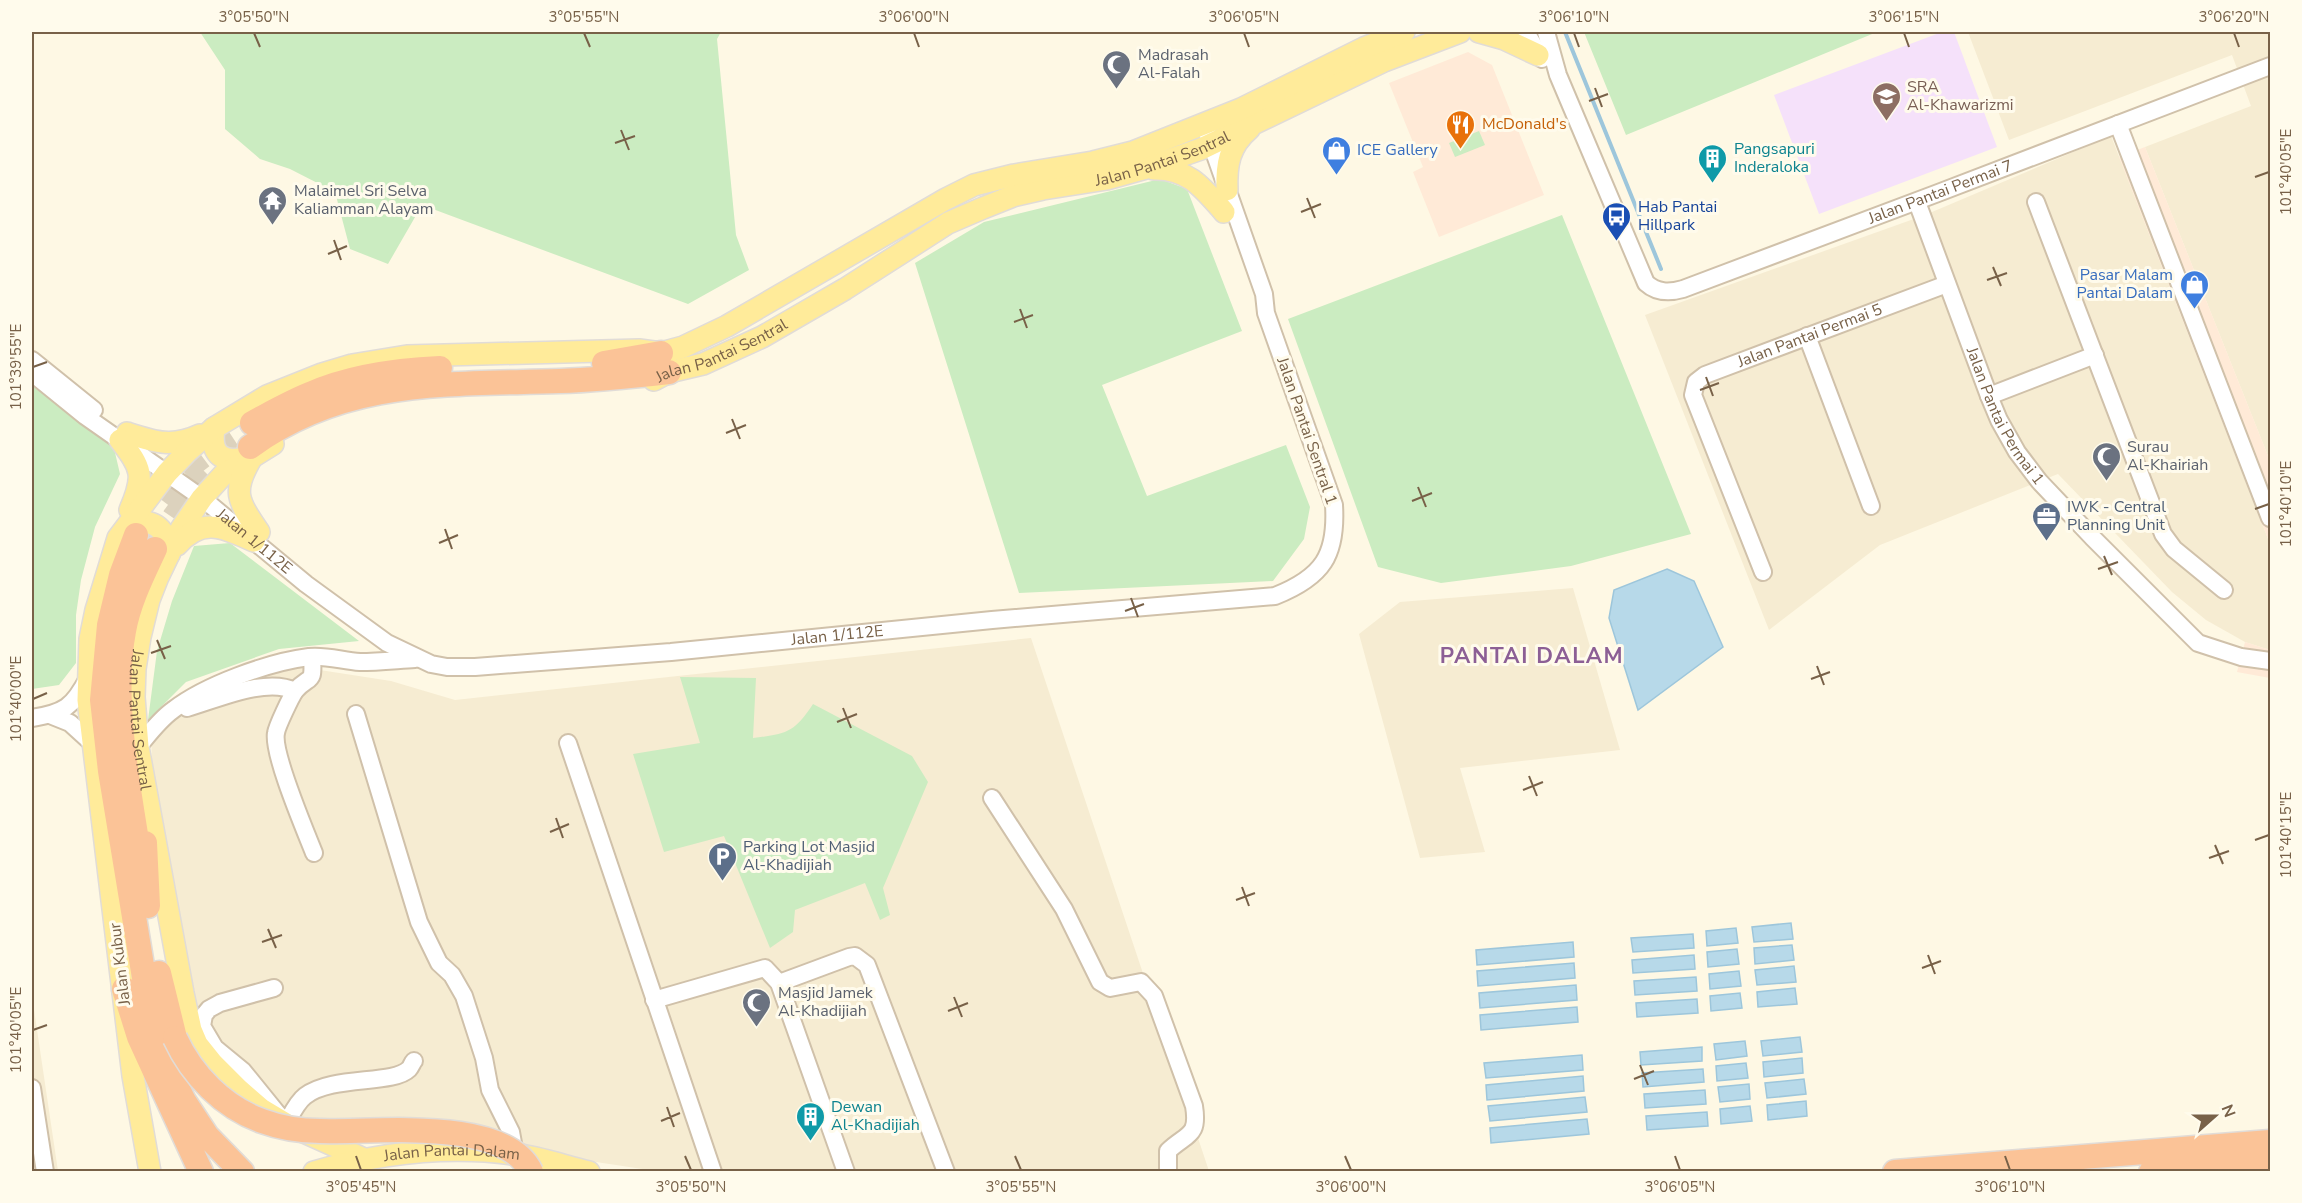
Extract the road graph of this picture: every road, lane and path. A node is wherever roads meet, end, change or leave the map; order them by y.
1 (1404, 32) edge
2 (1460, 32) edge
3 (1479, 32) edge
4 (1526, 32) edge
5 (1546, 32) edge
6 (1538, 55) junction
7 (2271, 66) edge
8 (1558, 75) junction
9 (1256, 122) junction
10 (2118, 124) junction
11 (1199, 125) junction
12 (1206, 147) junction
13 (1143, 169) junction
14 (974, 185) junction
15 (1227, 190) junction
16 (1917, 202) junction
17 (2036, 202) dead end
18 (982, 208) junction
19 (1224, 212) junction
20 (831, 267) junction
21 (1947, 284) junction
22 (845, 290) junction
23 (1266, 313) junction
24 (1807, 336) junction
25 (2095, 355) junction
26 (32, 360) edge
27 (665, 363) junction
28 (32, 373) edge
29 (1989, 396) junction
30 (252, 423) tunnel mouth
31 (214, 428) junction
32 (124, 436) junction
33 (251, 452) junction
34 (170, 470) junction
35 (204, 495) junction
36 (1871, 506) dead end
37 (2271, 518) edge
38 (256, 536) junction
39 (144, 544) junction
40 (1331, 551) joint
41 (1763, 572) dead end
42 (2224, 590) dead end
43 (312, 657) junction
44 (416, 659) junction
45 (2271, 661) edge
46 (89, 676) junction
47 (295, 691) junction
48 (171, 711) junction
49 (356, 714) dead end
50 (50, 715) junction
51 (32, 718) edge
52 (568, 743) dead end
53 (93, 749) junction
54 (139, 755) junction
55 (992, 798) dead end
56 (314, 853) dead end
57 (142, 911) junction
58 (779, 982) junction
59 (274, 988) dead end
60 (124, 989) junction
61 (654, 1000) junction
62 (414, 1061) dead end
63 (32, 1088) edge
64 (291, 1126) junction
65 (2271, 1142) edge
66 (515, 1154) junction
67 (364, 1159) junction
68 (2271, 1160) edge
69 (45, 1172) edge
70 (150, 1172) edge
71 (201, 1172) edge
72 (242, 1172) edge
73 (312, 1172) edge
74 (531, 1172) edge
75 (589, 1172) edge
76 (713, 1172) edge
77 (846, 1172) edge
78 (946, 1172) edge
79 (1168, 1172) edge
80 (1895, 1172) edge
81 (2151, 1172) edge

1 - 11 main road, Jalan Pantai Sentral
2 - 9 main road, Jalan Pantai Sentral
3 - 6 main road
4 - 6 street
5 - 8 street
6 - 8 street
7 - 10 street, Jalan Pantai Permai 7
8 - 16 street, Jalan Pantai Permai 7
9 - 12 main road, Jalan Pantai Sentral
9 - 15 main road
10 - 16 street, Jalan Pantai Permai 7
10 - 37 street
11 - 12 street, Jalan Pantai Sentral 1
11 - 14 main road, Jalan Pantai Sentral
12 - 13 main road, Jalan Pantai Sentral
12 - 15 street, Jalan Pantai Sentral 1
12 - 19 street, Jalan Pantai Sentral 1
13 - 18 main road, Jalan Pantai Sentral
13 - 19 main road
14 - 18 main road
14 - 20 main road, Jalan Pantai Sentral
15 - 23 street, Jalan Pantai Sentral 1
16 - 21 street, Jalan Pantai Permai 1
17 - 25 street
18 - 22 main road, Jalan Pantai Sentral
19 - 23 street, Jalan Pantai Sentral 1
20 - 22 main road
20 - 27 main road, Jalan Pantai Sentral
21 - 24 street, Jalan Pantai Permai 5
21 - 29 street, Jalan Pantai Permai 1
22 - 27 main road, Jalan Pantai Sentral
23 - 40 street, Jalan Pantai Sentral 1
24 - 36 street
24 - 41 street, Jalan Pantai Permai 5
25 - 29 street
25 - 42 street
26 - 32 street
27 - 30 highway
27 - 31 main road, Jalan Pantai Sentral
27 - 33 highway
28 - 32 street
29 - 45 street, Jalan Pantai Permai 1
31 - 32 main road
31 - 33 main road
31 - 34 main road, Jalan Pantai Sentral
32 - 34 street, Jalan 1/112E
32 - 39 main road
33 - 35 main road, Jalan Pantai Sentral
33 - 38 main road
34 - 35 street, Jalan 1/112E
34 - 39 main road, Jalan Pantai Sentral
35 - 38 street, Jalan 1/112E
35 - 39 main road, Jalan Pantai Sentral
38 - 39 main road
38 - 44 street, Jalan 1/112E
39 - 46 main road, Jalan Pantai Sentral
39 - 54 main road, Jalan Pantai Sentral
39 - 57 highway
40 - 44 street, Jalan 1/112E
43 - 44 street
43 - 47 street
43 - 48 street
46 - 50 street
46 - 53 main road, Jalan Pantai Sentral
47 - 48 street
47 - 56 street
48 - 54 street
49 - 66 street
50 - 51 street
50 - 53 street
52 - 61 street
53 - 57 highway
53 - 60 main road, Jalan Kubur
54 - 57 highway
54 - 64 main road, Jalan Pantai Sentral
55 - 79 street
57 - 72 highway
57 - 74 highway, bridge
58 - 61 street
58 - 77 street
58 - 78 street
59 - 64 street
60 - 70 main road, Jalan Kubur
60 - 71 highway
61 - 76 street
62 - 64 street
63 - 69 street
64 - 67 main road, Jalan Pantai Sentral
64 - 73 main road
65 - 80 highway
66 - 67 main road, Jalan Pantai Dalam
66 - 75 main road, Jalan Pantai Dalam
67 - 73 main road, Jalan Pantai Dalam
68 - 81 highway

